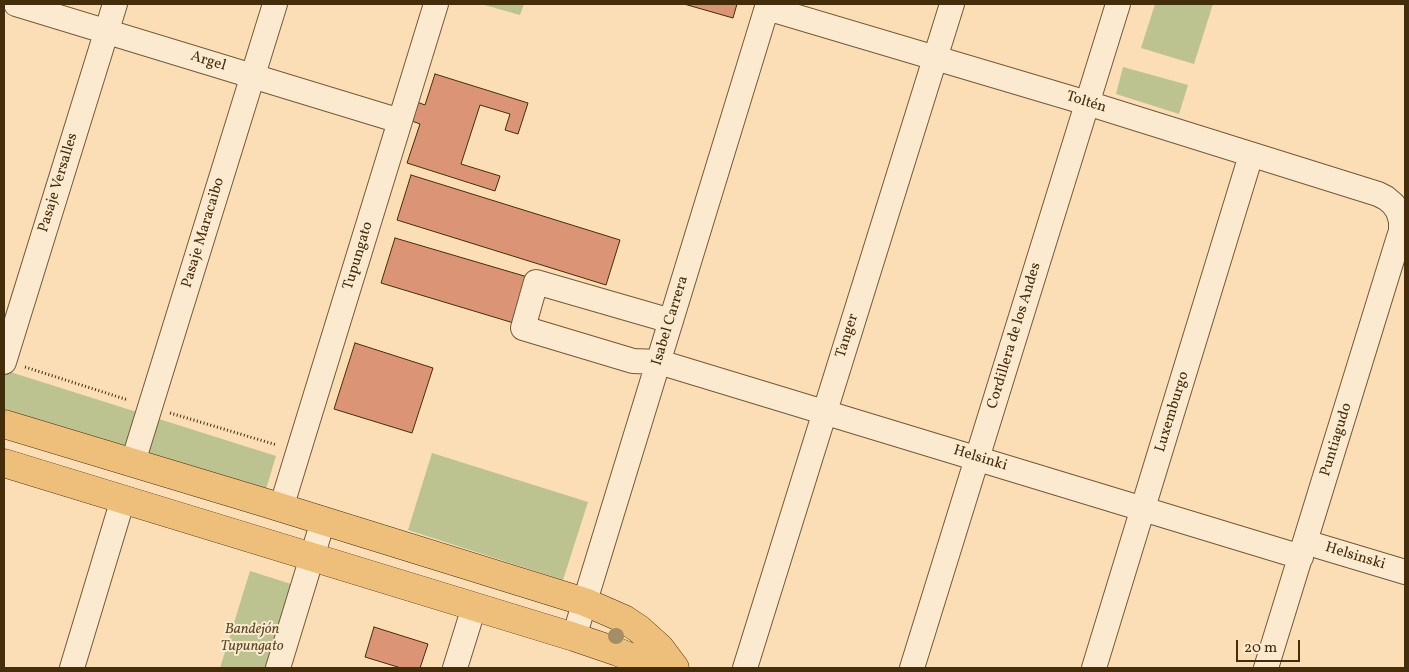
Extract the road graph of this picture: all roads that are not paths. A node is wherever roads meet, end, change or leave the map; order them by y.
1 (16, 4) edge
2 (114, 4) edge
3 (275, 4) edge
4 (436, 4) edge
5 (952, 4) edge
6 (1118, 4) edge
7 (768, 6) edge
8 (106, 31) junction
9 (935, 58) junction
10 (252, 75) junction
11 (1087, 104) junction
12 (400, 121) junction
13 (1252, 155) junction
14 (1398, 211) joint
15 (671, 321) junction
16 (4, 362) edge
17 (659, 362) junction
18 (825, 412) junction
19 (4, 424) edge
20 (977, 459) junction
21 (133, 462) junction
22 (4, 463) edge
23 (123, 499) junction
24 (281, 508) junction
25 (1143, 509) junction
26 (322, 521) junction
27 (1303, 549) junction
28 (311, 558) junction
29 (1405, 572) edge
30 (585, 602) junction
31 (474, 607) junction
32 (574, 637) junction
33 (616, 660) edge
34 (72, 668) edge
35 (278, 668) edge
36 (454, 668) edge
37 (656, 668) edge
38 (675, 668) edge
39 (745, 668) edge
40 (912, 668) edge
41 (1094, 668) edge
42 (1266, 668) edge

1 - 8 street, Argel
2 - 8 street, Pasaje Versalles
3 - 10 street, Pasaje Maracaibo
4 - 12 street, Tupungato
5 - 9 street, Tanger
6 - 11 street, Cordillera de los Andes
7 - 9 street, Toltén
7 - 15 street, Isabel Carrera
8 - 10 street, Argel
8 - 16 street, Pasaje Versalles
9 - 11 street, Toltén
9 - 18 street, Tanger
10 - 12 street, Argel
10 - 21 street, Pasaje Maracaibo
11 - 13 street, Toltén
11 - 20 street, Cordillera de los Andes
12 - 24 street, Tupungato
13 - 14 street, Toltén
13 - 25 street, Luxemburgo
14 - 27 street, Puntiagudo
15 - 17 street, Isabel Carrera
15 - 17 street, Helsinki
17 - 18 street, Helsinki
17 - 30 street, Isabel Carrera
18 - 20 street, Helsinki
18 - 39 street, Tanger
19 - 21 main road
20 - 25 street, Helsinki
20 - 40 street, Cordillera de los Andes
21 - 24 main road
22 - 23 main road
23 - 28 main road
23 - 34 street
24 - 26 main road
25 - 27 street, Helsinki
25 - 41 street, Luxemburgo
26 - 28 street
26 - 30 main road
27 - 29 street, Helsinski
27 - 42 street, Puntiagudo
28 - 31 main road
28 - 35 street
30 - 32 street, Isabel Carrera
30 - 38 main road
31 - 32 main road
31 - 36 street
32 - 33 main road
33 - 37 main road

